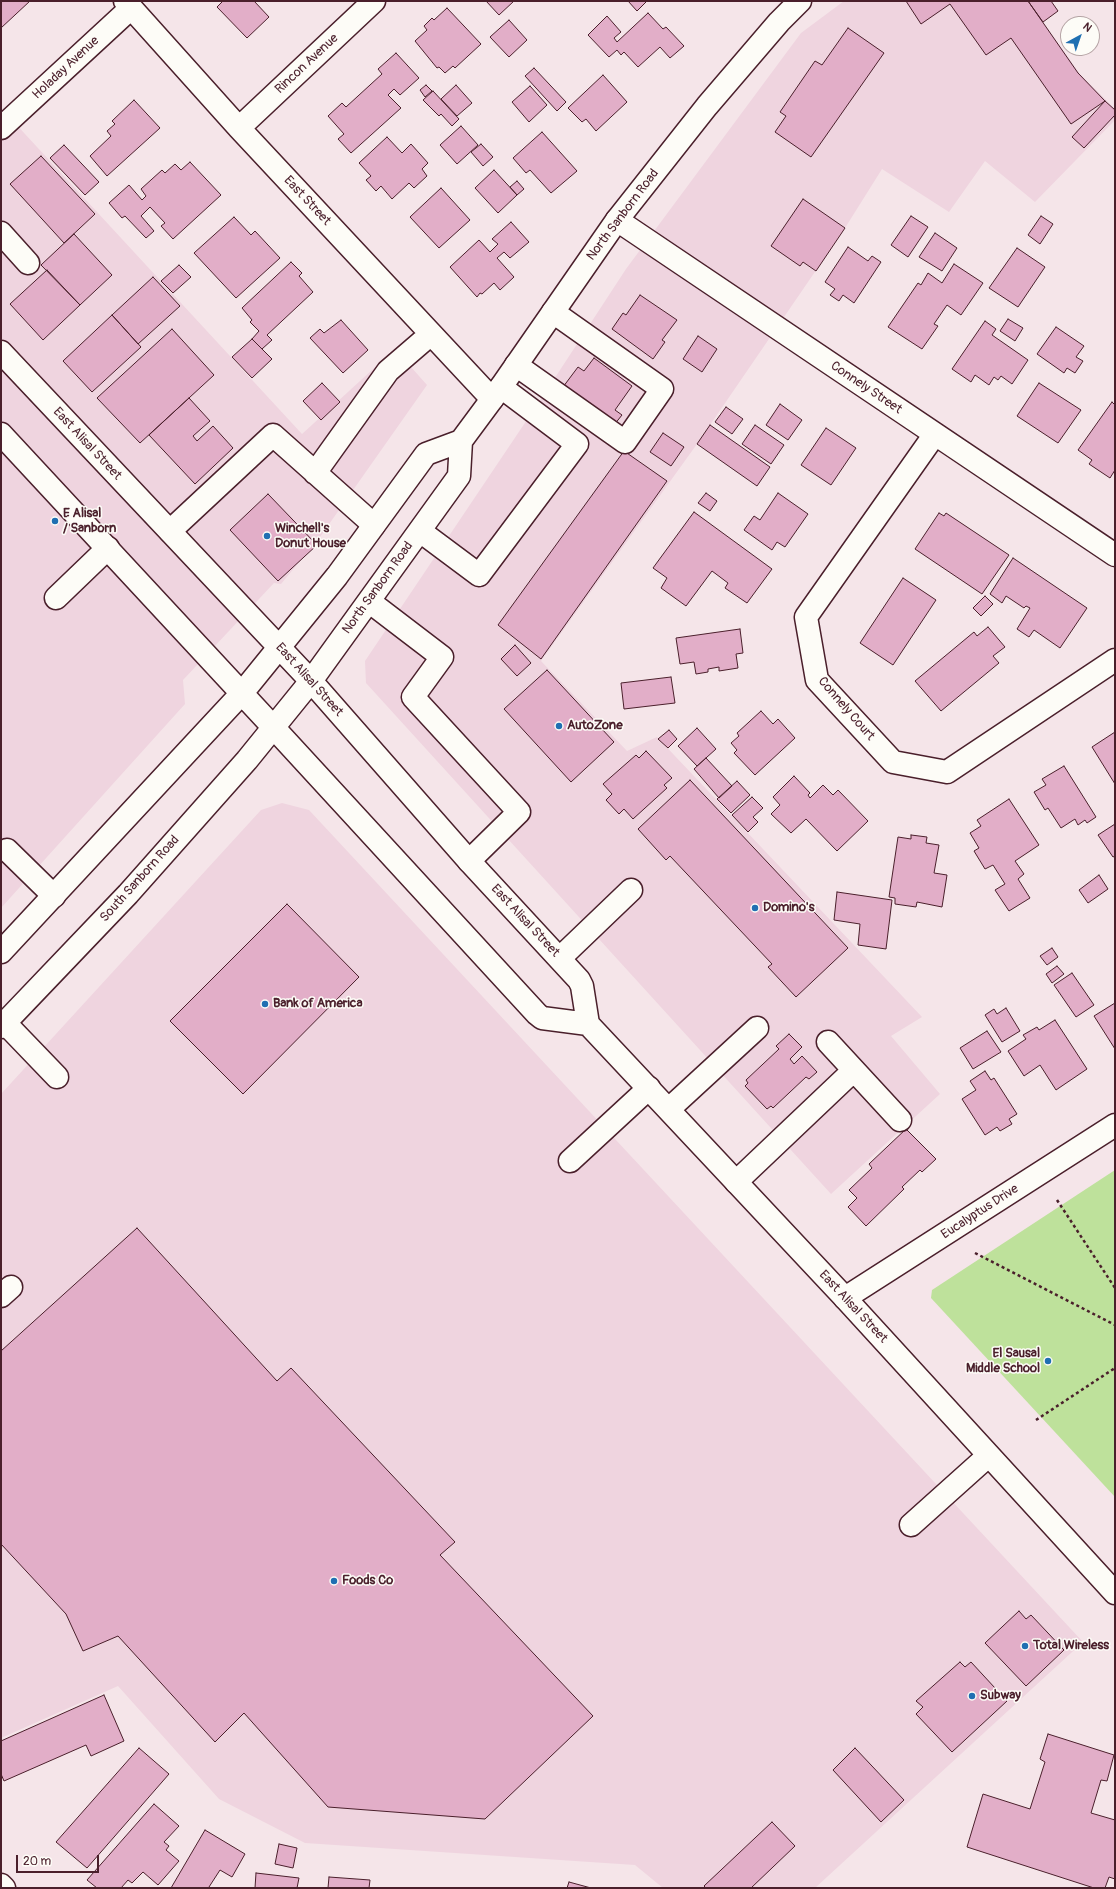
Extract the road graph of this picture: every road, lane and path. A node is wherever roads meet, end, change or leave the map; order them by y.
1 (374, 1) edge
2 (800, 1) edge
3 (128, 4) edge
4 (1, 128) edge
5 (239, 128) junction
6 (617, 220) junction
7 (1, 233) edge
8 (28, 263) dead end
9 (553, 312) junction
10 (431, 334) junction
11 (1, 352) edge
12 (516, 365) junction
13 (496, 393) junction
14 (1, 434) edge
15 (935, 434) junction
16 (461, 441) junction
17 (315, 473) junction
18 (374, 525) junction
19 (420, 530) junction
20 (170, 531) junction
21 (108, 548) junction
22 (1115, 555) edge
23 (56, 598) dead end
24 (370, 602) junction
25 (278, 646) junction
26 (1115, 660) edge
27 (311, 681) junction
28 (242, 693) junction
29 (274, 728) junction
30 (8, 850) dead end
31 (469, 861) junction
32 (631, 890) dead end
33 (54, 896) junction
34 (1, 952) edge
35 (560, 958) junction
36 (588, 1024) junction
37 (3, 1025) edge
38 (757, 1028) dead end
39 (828, 1042) dead end
40 (854, 1070) junction
41 (57, 1077) dead end
42 (649, 1088) junction
43 (669, 1109) junction
44 (900, 1120) dead end
45 (1115, 1125) edge
46 (570, 1161) dead end
47 (736, 1182) junction
48 (1058, 1200) dead end
49 (975, 1253) dead end
50 (1115, 1288) edge
51 (845, 1298) junction
52 (1115, 1325) edge
53 (1115, 1368) edge
54 (1036, 1420) dead end
55 (988, 1456) junction
56 (911, 1525) dead end
57 (1115, 1593) edge
58 (1, 1885) edge
59 (4, 1888) edge

1 - 5 main road, Rincon Avenue
2 - 6 main road, North Sanborn Road
3 - 4 main road, Holaday Avenue
3 - 5 main road, East Street
5 - 10 main road, East Street
6 - 9 main road, North Sanborn Road
6 - 15 main road, Connely Street
7 - 8 main road
9 - 12 main road, North Sanborn Road
9 - 12 main road
10 - 13 main road, East Street
10 - 17 main road
11 - 20 main road, East Alisal Street
12 - 13 main road, North Sanborn Road
13 - 16 main road, North Sanborn Road
13 - 19 main road, East Street
14 - 21 main road
15 - 22 main road, Connely Street
15 - 26 main road, Connely Court
16 - 18 main road
16 - 19 main road, North Sanborn Road
17 - 18 main road
17 - 20 main road
18 - 25 main road
19 - 24 main road, North Sanborn Road
20 - 25 main road, East Alisal Street
21 - 23 main road
21 - 28 main road
24 - 27 main road, North Sanborn Road
24 - 31 main road
25 - 27 main road, East Alisal Street
25 - 28 main road
27 - 29 main road, North Sanborn Road
27 - 31 main road, East Alisal Street
28 - 29 main road
28 - 33 main road
29 - 36 main road
29 - 37 main road, South Sanborn Road
30 - 33 main road
31 - 35 main road, East Alisal Street
32 - 35 main road
33 - 34 main road
35 - 36 main road, East Alisal Street
36 - 42 main road, East Alisal Street
37 - 41 main road
38 - 43 main road
39 - 40 main road
40 - 44 main road
40 - 47 main road
42 - 43 main road, East Alisal Street
42 - 46 main road
43 - 47 main road, East Alisal Street
45 - 51 main road, Eucalyptus Drive
47 - 51 main road, East Alisal Street
48 - 50 path
49 - 52 path
51 - 55 main road, East Alisal Street
53 - 54 path
55 - 56 main road
55 - 57 main road, East Alisal Street
58 - 59 main road

